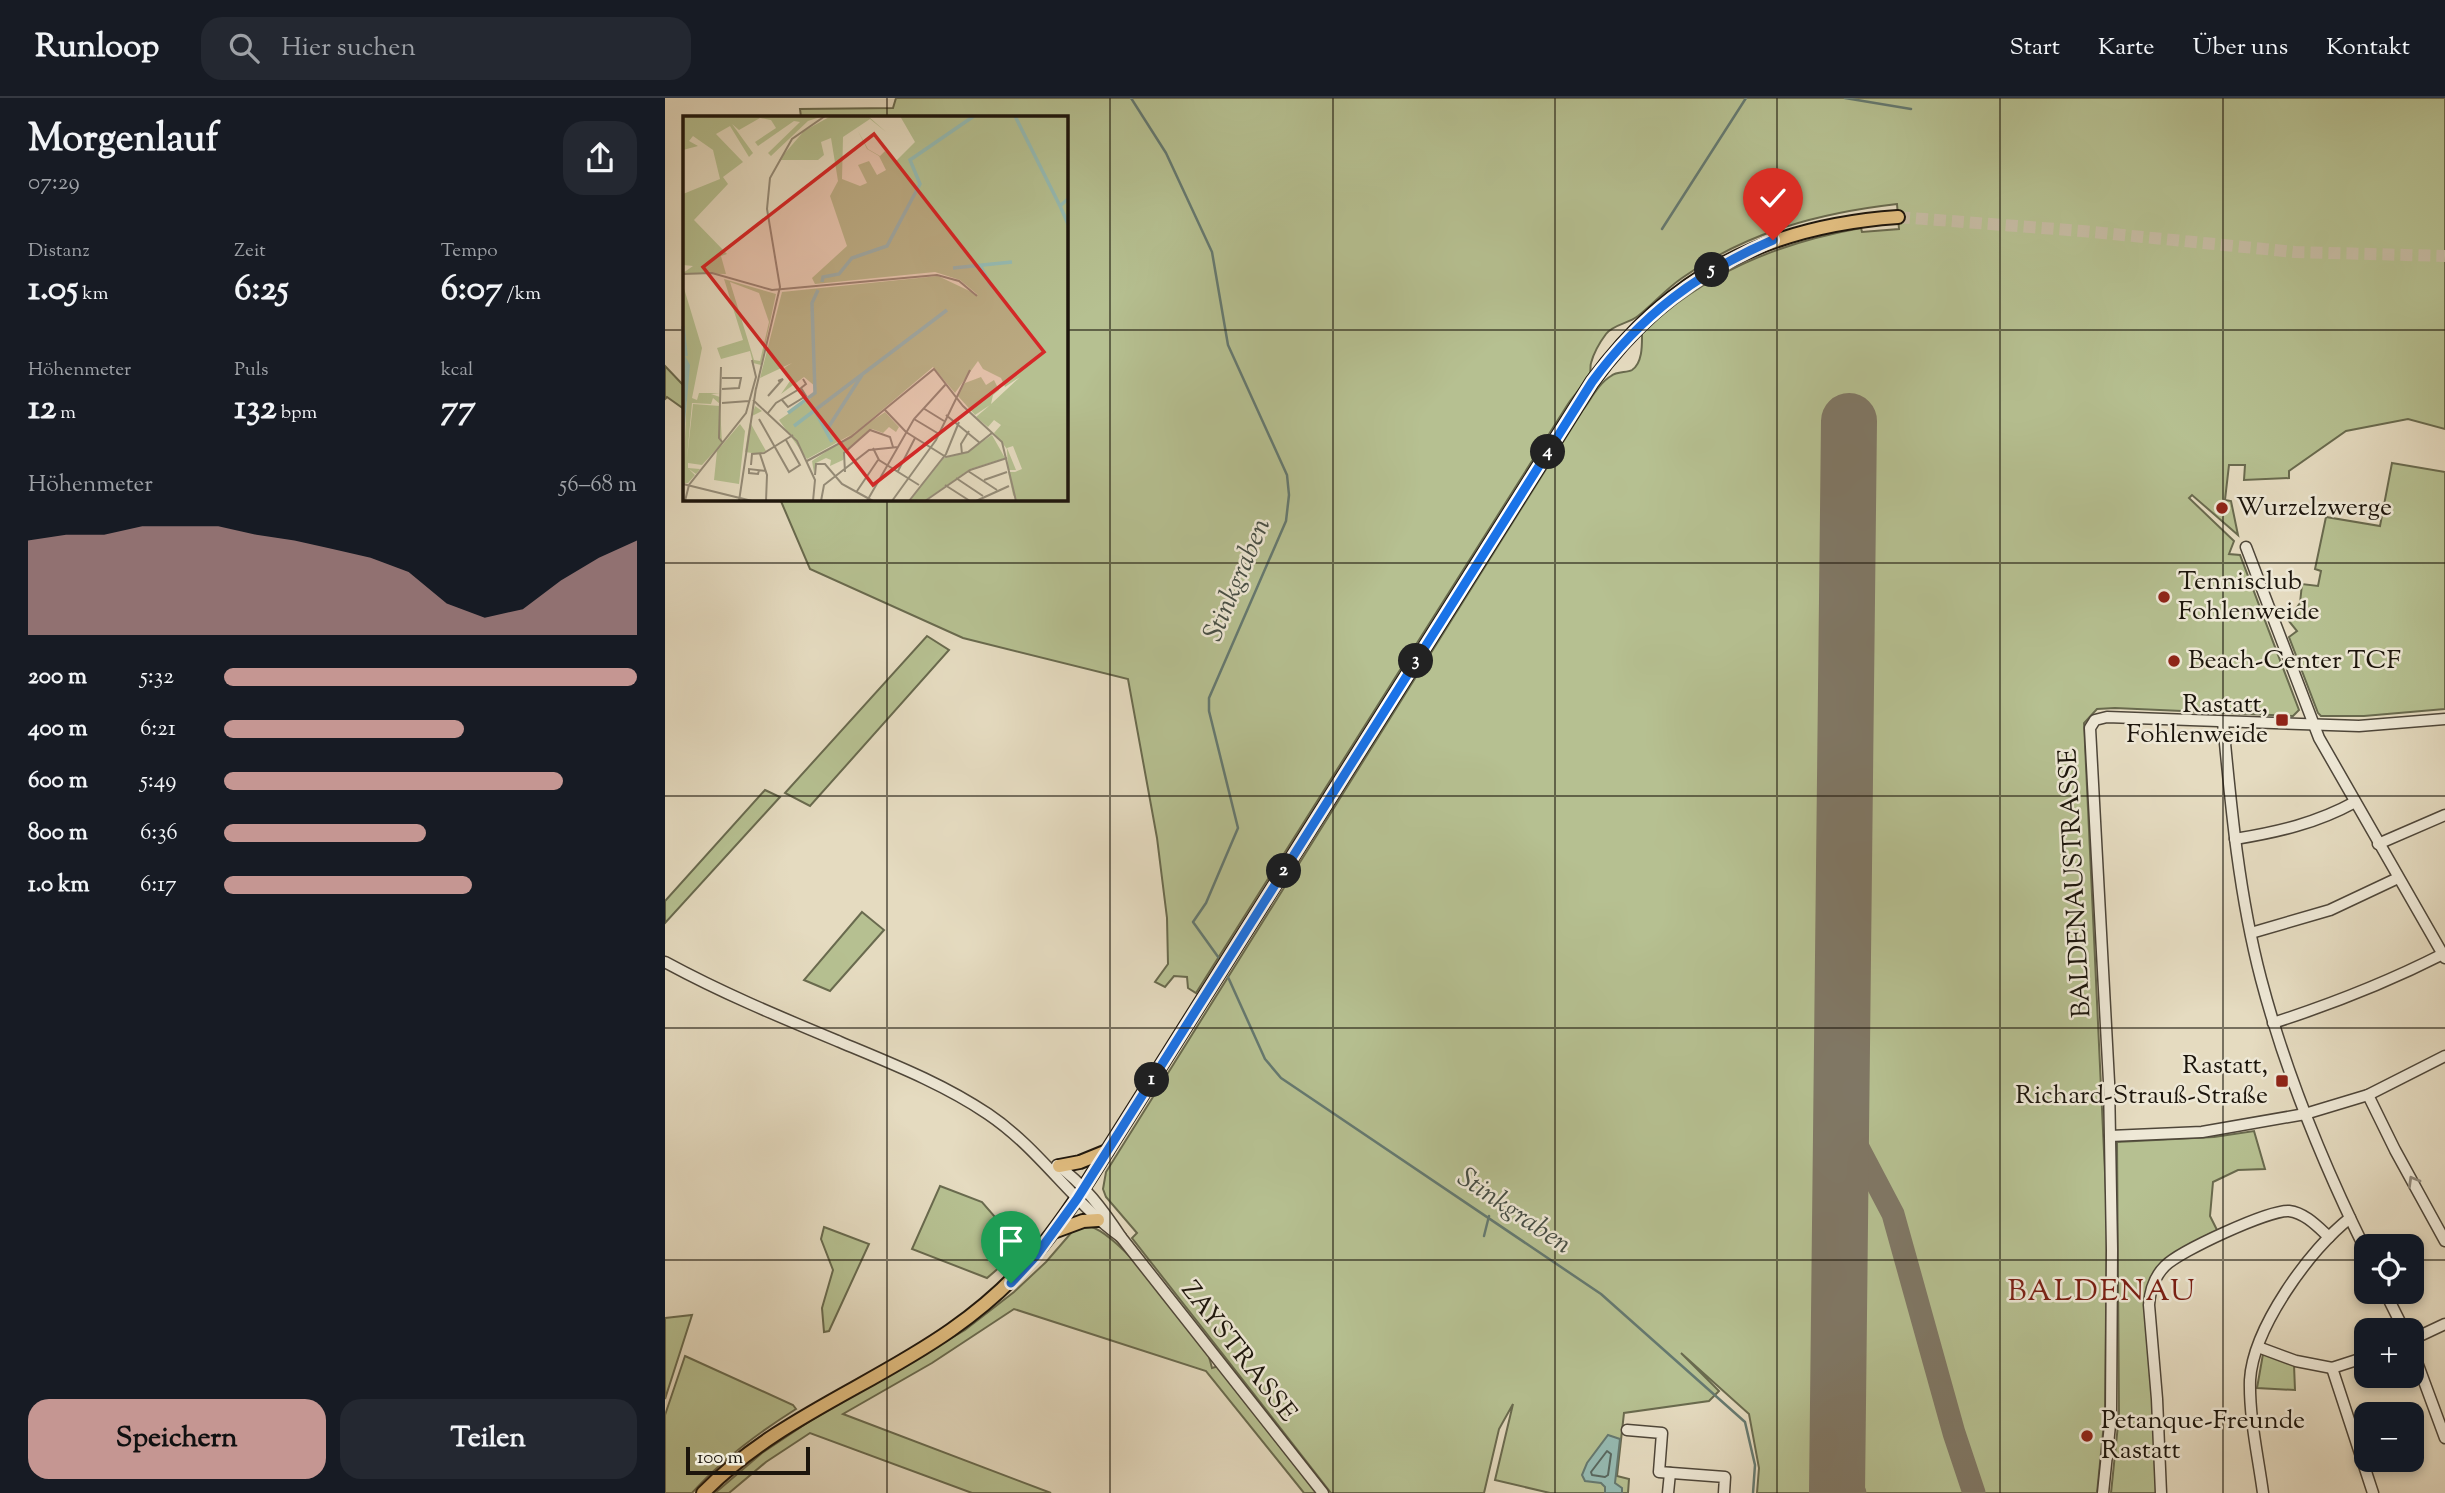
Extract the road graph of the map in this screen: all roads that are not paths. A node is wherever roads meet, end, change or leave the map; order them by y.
1 (1898, 217) tunnel mouth
2 (2246, 547) dead end
3 (2445, 719) edge
4 (2223, 722) junction
5 (2313, 726) junction
6 (2355, 803) junction
7 (2445, 815) edge
8 (2235, 839) junction
9 (2378, 844) junction
10 (2398, 878) junction
11 (2251, 933) junction
12 (2444, 956) edge
13 (665, 962) edge
14 (2273, 1023) junction
15 (2445, 1056) edge
16 (2368, 1095) junction
17 (2305, 1114) junction
18 (2110, 1136) junction
19 (1108, 1150) junction
20 (1035, 1152) junction
21 (1059, 1166) junction
22 (1080, 1194) junction
23 (2350, 1218) junction
24 (1098, 1220) junction
25 (1056, 1231) junction
26 (2358, 1234) edge
27 (1121, 1237) junction
28 (2329, 1237) junction
29 (2445, 1241) edge
30 (2445, 1324) edge
31 (2424, 1334) edge
32 (2258, 1347) junction
33 (2354, 1361) edge
34 (2332, 1368) junction
35 (2424, 1381) edge
36 (1627, 1430) dead end
37 (2445, 1438) edge
38 (1670, 1473) junction
39 (703, 1493) edge
40 (1323, 1493) edge
41 (1668, 1493) edge
42 (1724, 1493) edge
43 (2103, 1493) edge
44 (2161, 1493) edge
45 (2263, 1493) edge
46 (2373, 1493) edge

1 - 19 main road
2 - 5 street
3 - 5 street
4 - 5 street
4 - 8 street
4 - 18 street, BALDENAUSTRASSE
5 - 6 street
6 - 8 street
6 - 9 street
7 - 9 street
8 - 11 street
9 - 10 street
10 - 11 street
10 - 12 street
11 - 14 street
12 - 14 street
13 - 20 street
14 - 17 street
15 - 16 street
16 - 17 street
29 -> 16 street
17 - 18 street
17 - 23 street
18 - 43 street, BALDENAUSTRASSE
19 - 21 main road
19 - 22 main road
20 - 21 street
20 - 22 street
21 - 22 street
22 - 24 street, ZAYSTRASSE
22 - 25 main road
22 - 27 street, ZAYSTRASSE
23 - 26 street
23 - 28 street
24 - 25 main road
24 - 27 street, ZAYSTRASSE
25 - 39 main road
27 - 40 street, ZAYSTRASSE
28 - 32 street
28 - 44 street
30 - 31 street
32 - 34 street
32 - 45 street
33 - 34 street
34 - 46 street
35 - 37 street
36 - 38 street
38 - 41 street
38 - 42 street

